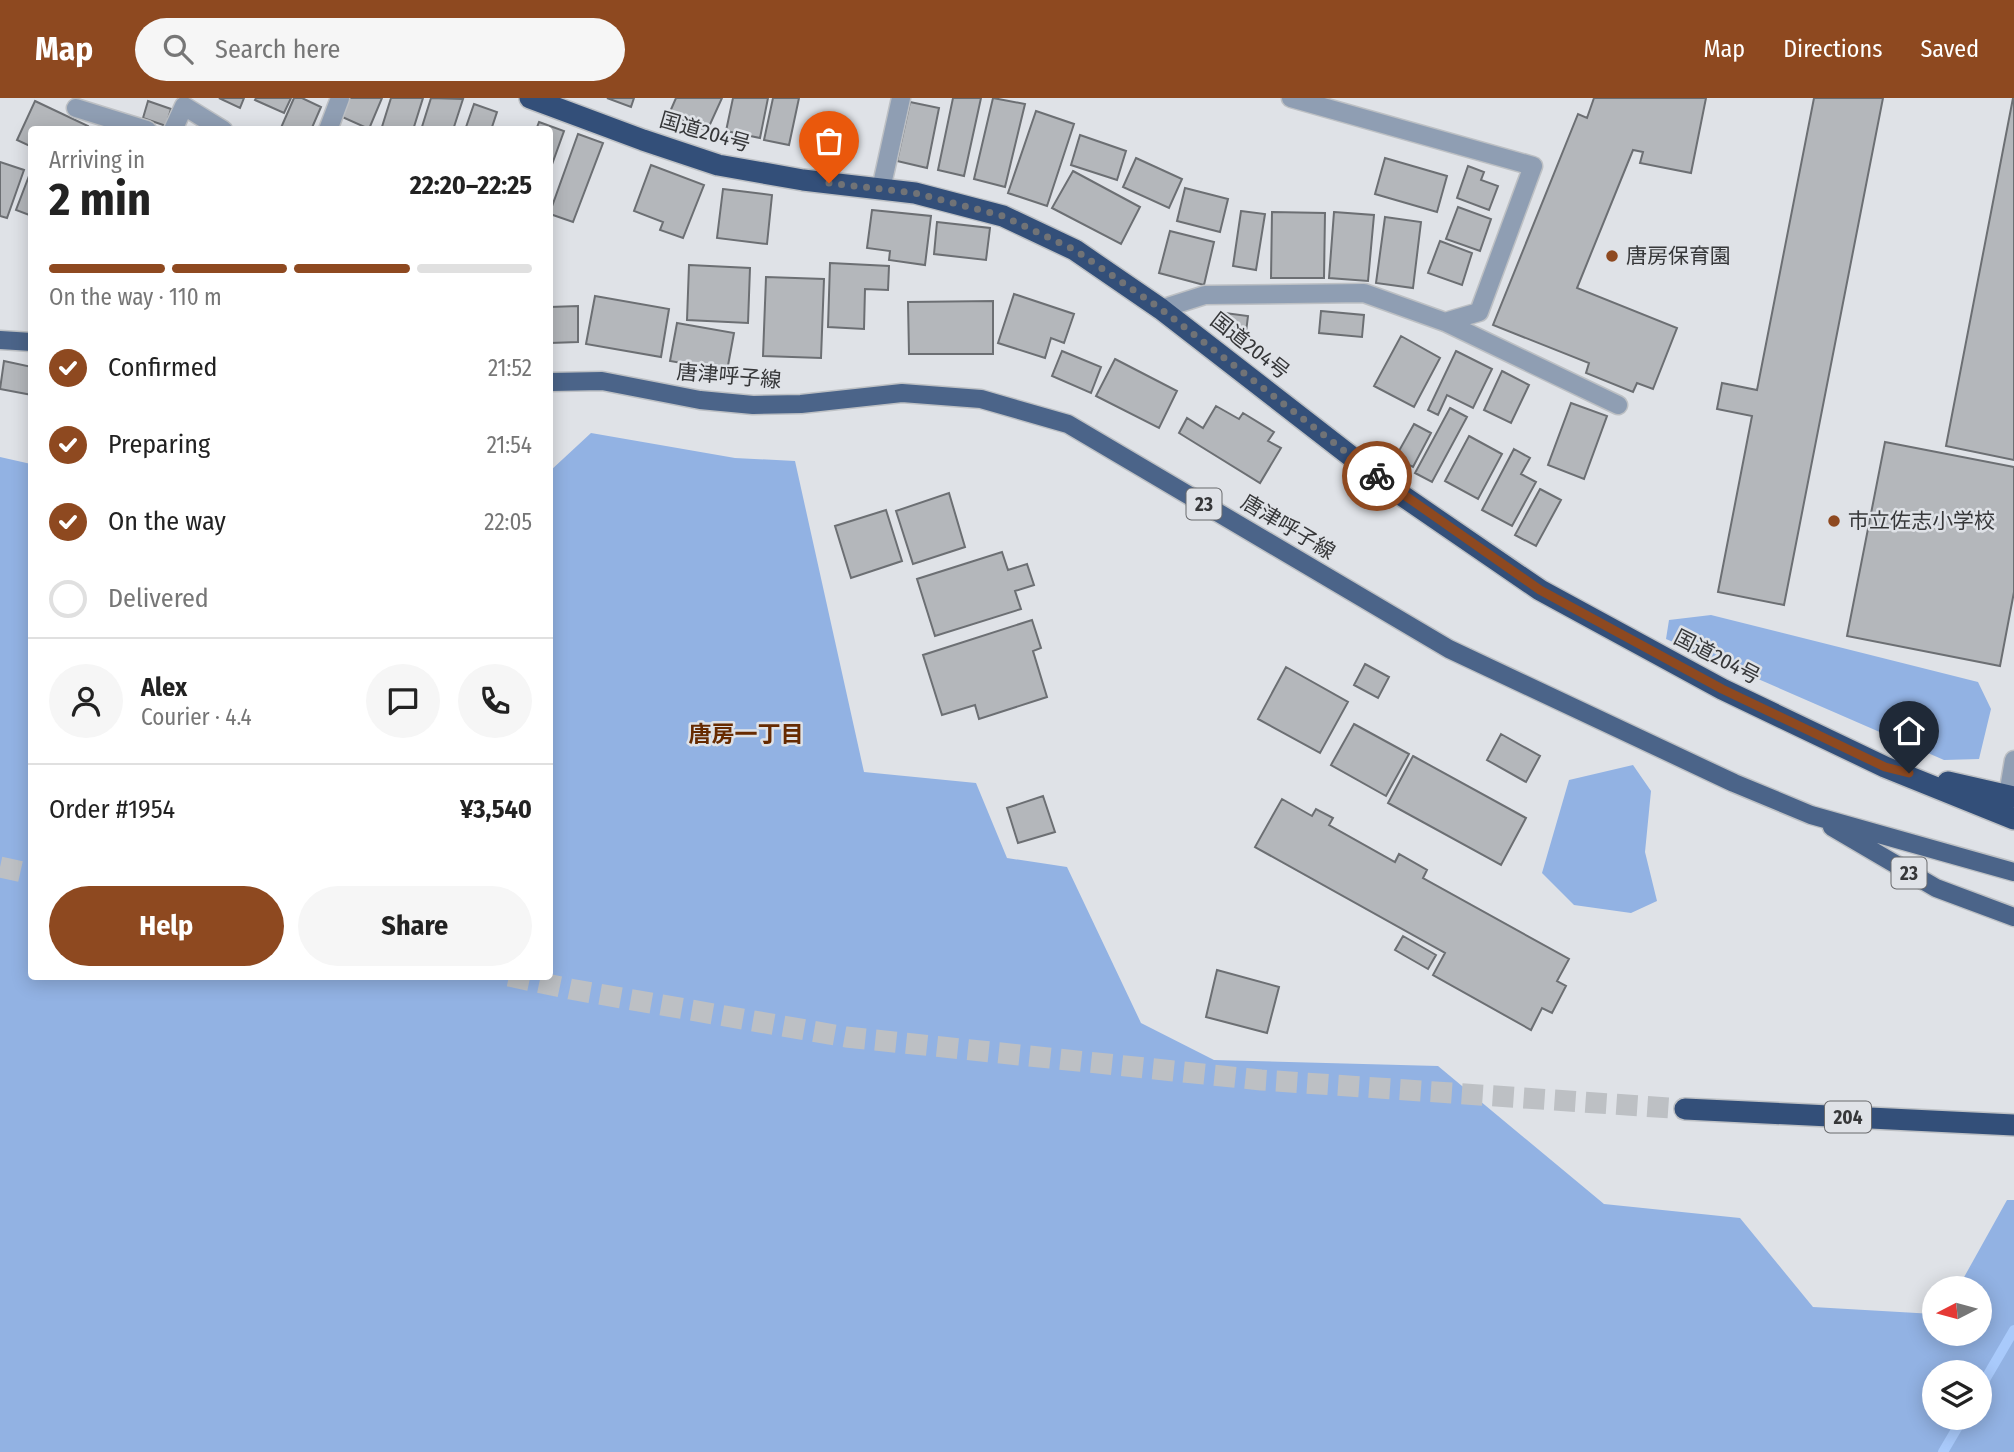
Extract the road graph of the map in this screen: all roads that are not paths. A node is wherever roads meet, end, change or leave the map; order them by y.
1 (341, 98) edge
2 (530, 98) edge
3 (901, 98) edge
4 (1291, 98) edge
5 (76, 108) dead end
6 (134, 126) edge
7 (175, 126) edge
8 (216, 126) edge
9 (330, 126) edge
10 (881, 189) junction
11 (1161, 309) junction
12 (1445, 322) junction
13 (0, 340) edge
14 (28, 342) edge
15 (553, 382) edge
16 (1618, 404) dead end
17 (2014, 760) edge
18 (1885, 767) junction
19 (2011, 796) edge
20 (1811, 815) junction
21 (2014, 819) edge
22 (2014, 872) edge
23 (2014, 917) edge
24 (1685, 1109) tunnel mouth
25 (2012, 1125) edge

1 - 9 street
2 - 10 highway, 国道204号
3 - 10 street
4 - 12 street
5 - 6 street
7 - 8 street
10 - 11 highway, 国道204号
11 - 12 street
11 - 18 highway, 国道204号
12 - 16 street
13 - 14 main road
15 - 20 main road, 唐津呼子線 / 23
17 - 19 street
18 - 19 highway, 国道204号
18 - 21 highway, 国道204号
20 - 22 main road, 唐津呼子線 / 23
20 - 23 main road, 唐津呼子線 / 23
24 - 25 highway, 204

